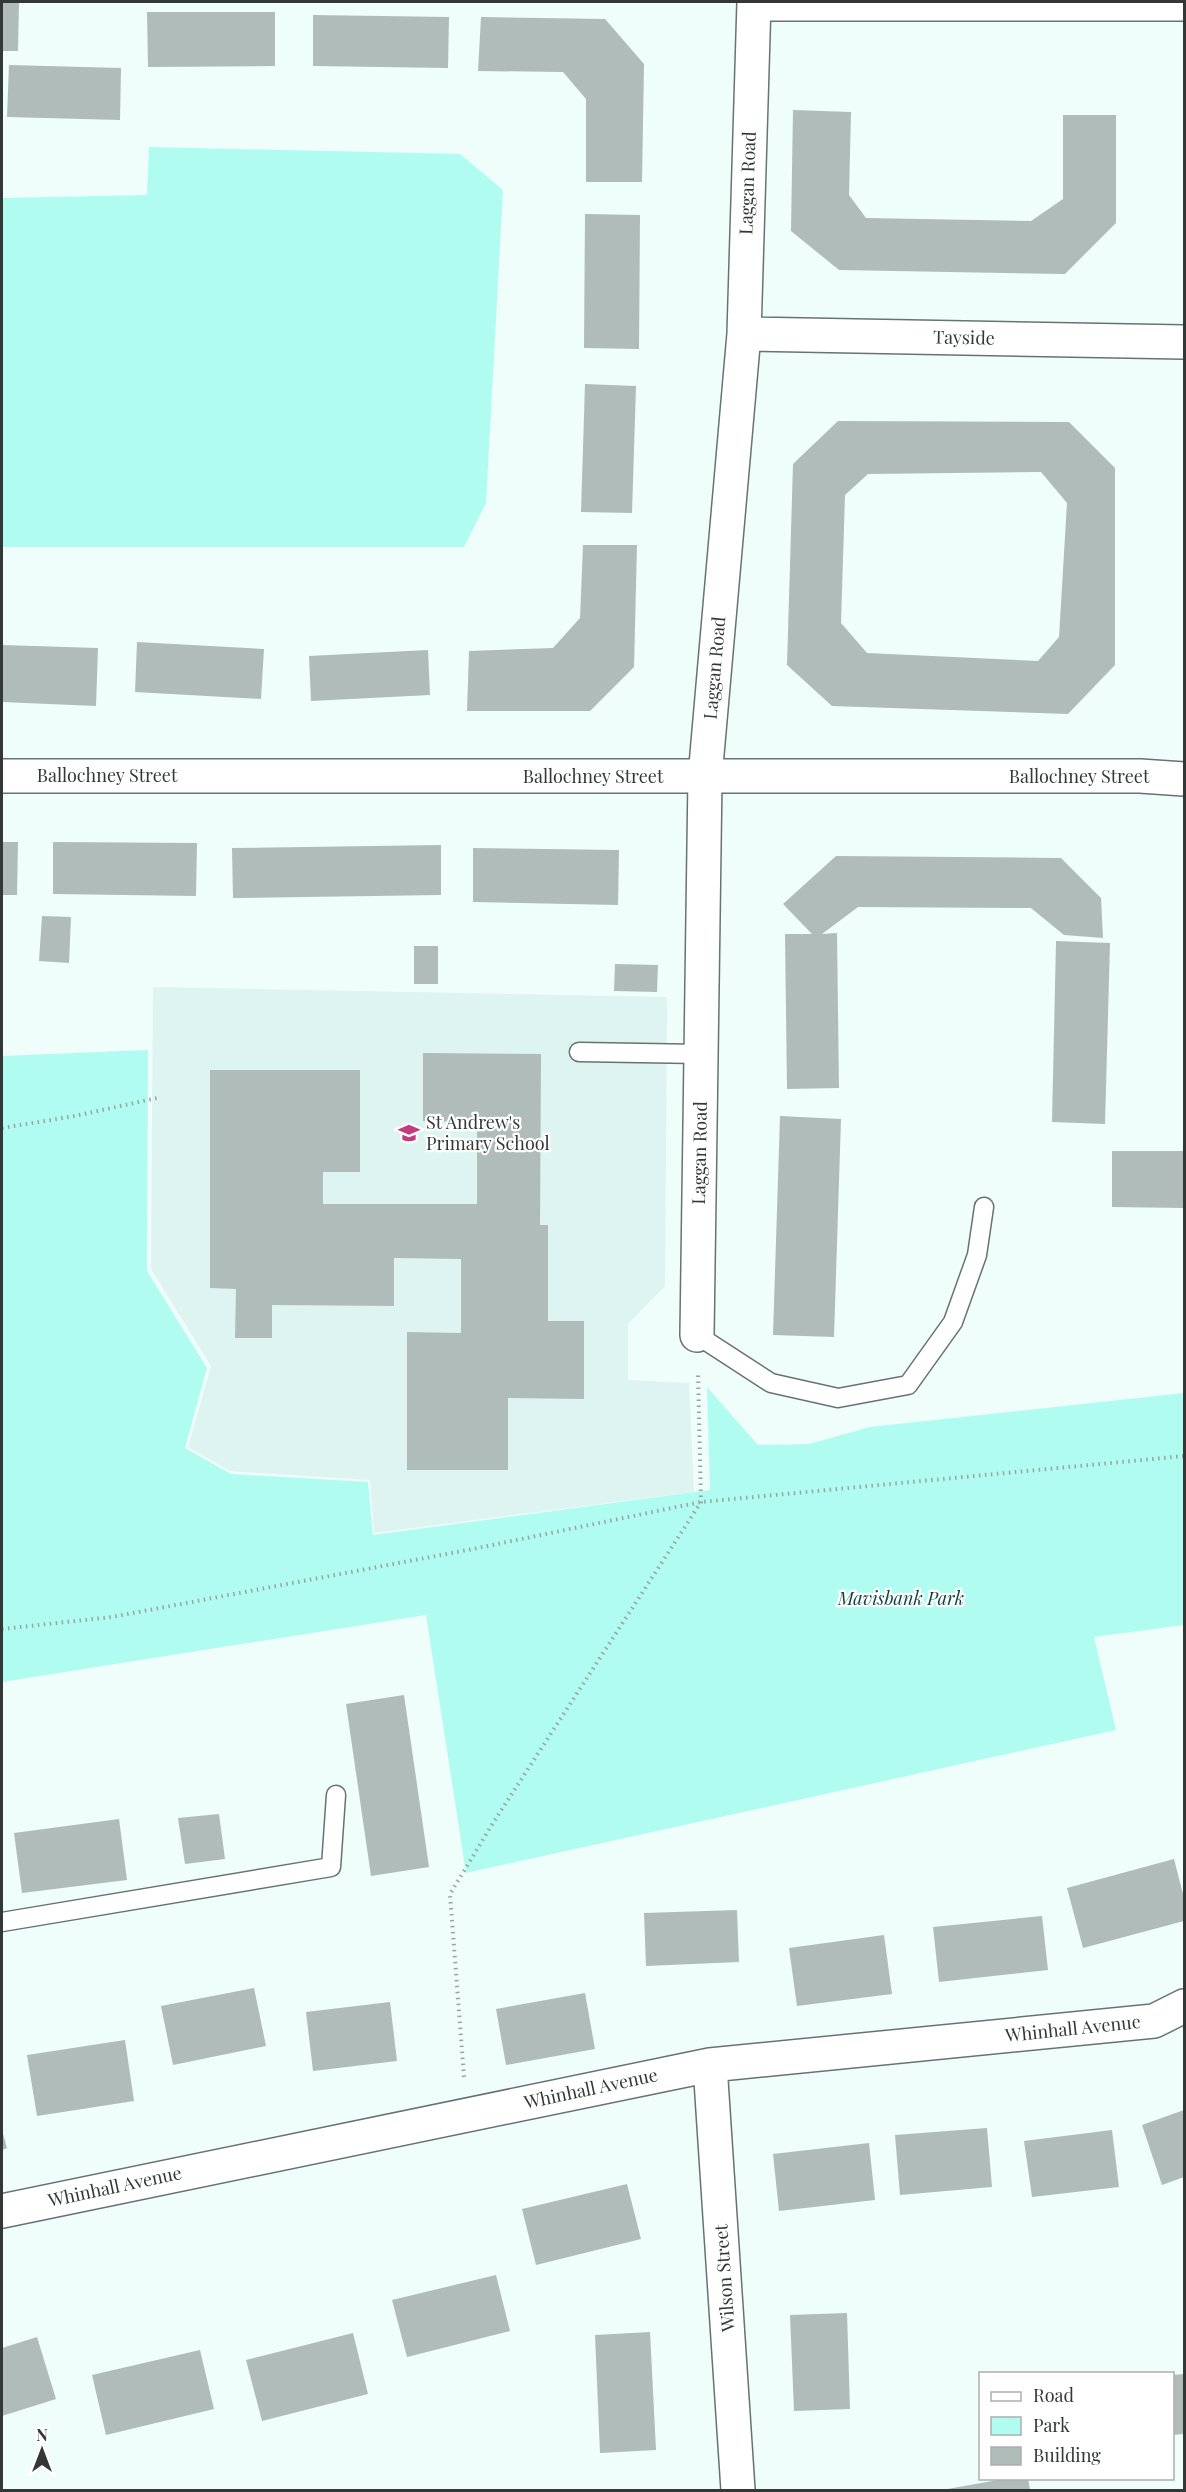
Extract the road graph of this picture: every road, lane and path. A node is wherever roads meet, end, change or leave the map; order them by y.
1 (754, 3) edge
2 (1185, 4) edge
3 (744, 334) junction
4 (1185, 342) edge
5 (2, 776) edge
6 (705, 777) junction
7 (1185, 778) edge
8 (579, 1052) dead end
9 (701, 1054) junction
10 (157, 1098) dead end
11 (2, 1128) edge
12 (984, 1207) dead end
13 (698, 1335) junction
14 (1185, 1456) edge
15 (701, 1502) junction
16 (2, 1629) edge
17 (336, 1795) dead end
18 (2, 1922) edge
19 (1185, 2006) edge
20 (710, 2065) junction
21 (467, 2114) junction
22 (2, 2211) edge
23 (738, 2490) edge

1 - 2 street
1 - 3 street, Laggan Road
3 - 4 street, Tayside
3 - 6 street, Laggan Road
5 - 6 street, Ballochney Street
6 - 7 street, Ballochney Street
6 - 9 street, Laggan Road
8 - 9 lane
9 - 13 street, Laggan Road
10 - 11 path
12 - 13 lane
13 - 15 path
14 - 15 path
15 - 16 path
15 - 21 path
17 - 18 lane
19 - 20 street, Whinhall Avenue
20 - 21 street, Whinhall Avenue
20 - 23 street, Wilson Street
21 - 22 street, Whinhall Avenue

